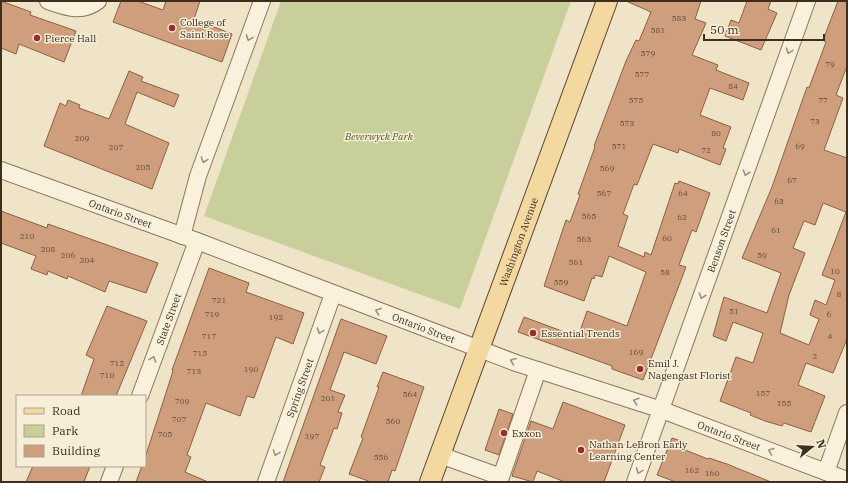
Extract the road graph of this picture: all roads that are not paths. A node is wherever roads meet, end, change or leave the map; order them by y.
1 (48, 1) edge
2 (98, 1) edge
3 (262, 1) edge
4 (607, 1) edge
5 (807, 1) edge
6 (1, 170) edge
7 (189, 239) junction
8 (333, 294) junction
9 (480, 348) junction
10 (538, 370) junction
11 (140, 395) edge
12 (662, 410) junction
13 (847, 413) edge
14 (440, 455) junction
15 (114, 467) edge
16 (826, 472) junction
17 (847, 480) edge
18 (109, 482) edge
19 (266, 482) edge
20 (430, 482) edge
21 (635, 482) edge

1 - 2 street
3 -> 7 street, State Street
4 - 9 main road, Washington Avenue
5 -> 12 street, Benson Street
6 - 7 street, Ontario Street
7 - 8 street, Ontario Street
11 -> 7 street, State Street
9 -> 8 street, Ontario Street
8 -> 19 street, Spring Street
10 -> 9 street, Ontario Street
9 - 14 main road, Washington Avenue
12 -> 10 street, Ontario Street
10 - 14 street
16 -> 12 street, Ontario Street
12 -> 21 street, Benson Street
13 - 16 street
14 - 20 main road, Washington Avenue
15 - 18 street
16 - 17 street, Ontario Street

